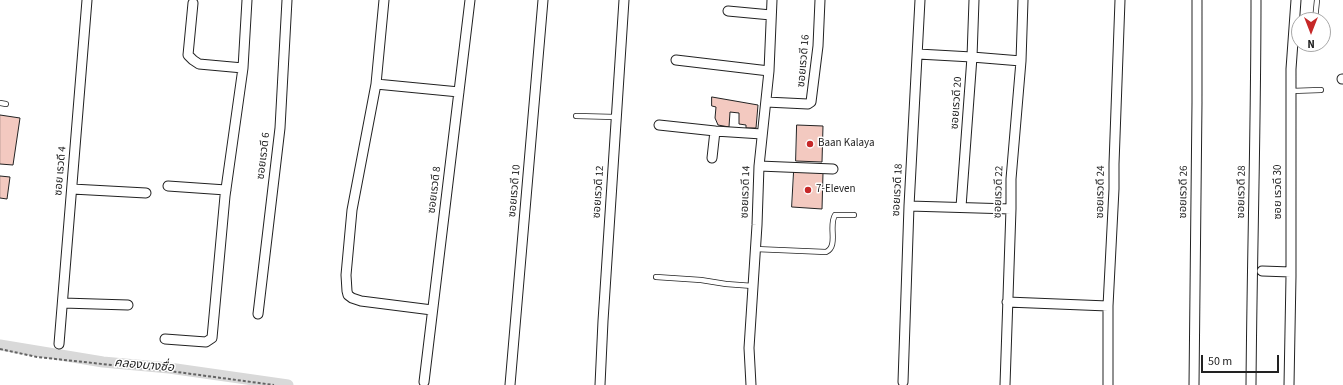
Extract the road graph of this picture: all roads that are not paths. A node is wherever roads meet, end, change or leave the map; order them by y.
1 (87, 0) edge
2 (247, 0) edge
3 (287, 0) edge
4 (384, 0) edge
5 (470, 0) edge
6 (543, 0) edge
7 (624, 0) edge
8 (772, 0) edge
9 (820, 0) edge
10 (920, 0) edge
11 (974, 0) edge
12 (1023, 0) edge
13 (1120, 0) edge
14 (1197, 0) edge
15 (1256, 0) edge
16 (1296, 0) edge
17 (1317, 0) edge
18 (193, 4) dead end
19 (728, 11) dead end
20 (1316, 12) edge
21 (771, 15) junction
22 (918, 54) junction
23 (972, 56) junction
24 (676, 60) dead end
25 (1021, 61) junction
26 (243, 68) junction
27 (768, 71) junction
28 (376, 84) junction
29 (1321, 90) dead end
30 (1291, 91) junction
31 (459, 92) junction
32 (766, 102) junction
33 (0, 103) edge
34 (6, 104) dead end
35 (576, 116) dead end
36 (616, 117) junction
37 (659, 125) dead end
38 (714, 131) junction
39 (762, 134) junction
40 (712, 158) dead end
41 (759, 166) junction
42 (833, 170) dead end
43 (168, 186) dead end
44 (72, 189) junction
45 (226, 190) junction
46 (146, 193) dead end
47 (909, 206) junction
48 (961, 207) junction
49 (1011, 209) junction
50 (854, 215) dead end
51 (755, 249) junction
52 (1262, 270) dead end
53 (1291, 272) junction
54 (656, 277) dead end
55 (753, 286) junction
56 (1007, 302) junction
57 (63, 303) junction
58 (128, 305) dead end
59 (1108, 306) junction
60 (432, 310) junction
61 (258, 314) dead end
62 (166, 339) dead end
63 (60, 344) dead end
64 (424, 382) dead end
65 (903, 382) dead end
66 (510, 385) edge
67 (600, 385) edge
68 (751, 385) edge
69 (1005, 385) edge
70 (1108, 385) edge
71 (1194, 385) edge
72 (1251, 385) edge
73 (1289, 385) edge

1 - 44 street, ซอย เรวดี 4
2 - 26 street
3 - 61 street, ซอยเรวดี 6
4 - 28 street
5 - 31 street, ซอยเรวดี 8
6 - 66 street, ซอยเรวดี 10
7 - 36 street, ซอยเรวดี 12
8 - 21 street, ซอยเรวดี 14
9 - 32 street, ซอยเรวดี 16
10 - 22 street, ซอยเรวดี 18
11 - 23 street, ซอยเรวดี 20
12 - 25 street, ซอยเรวดี 22
13 - 59 street, ซอยเรวดี 24
14 - 71 street, ซอยเรวดี 26
15 - 72 street, ซอยเรวดี 28
16 - 30 street, ซอย เรวดี 30
17 - 20 lane
18 - 26 street
19 - 21 street
21 - 27 street, ซอยเรวดี 14
22 - 23 street
22 - 47 street, ซอยเรวดี 18
23 - 25 street
23 - 48 street, ซอยเรวดี 20
24 - 27 street
25 - 49 street, ซอยเรวดี 22
26 - 45 street
27 - 32 street, ซอยเรวดี 14
28 - 31 street
28 - 60 street
29 - 30 lane
30 - 53 street, ซอย เรวดี 30
31 - 60 street, ซอยเรวดี 8
32 - 39 street, ซอยเรวดี 14
33 - 34 lane
35 - 36 lane
36 - 67 street, ซอยเรวดี 12
37 - 38 street
38 - 39 street
38 - 40 street
39 - 41 street, ซอยเรวดี 14
41 - 42 street
41 - 51 street, ซอยเรวดี 14
43 - 45 street
44 - 46 street
44 - 57 street, ซอย เรวดี 4
45 - 62 street
47 - 48 street
47 - 65 street, ซอยเรวดี 18
48 - 49 street
49 - 56 street, ซอยเรวดี 22
50 - 51 lane
51 - 55 street, ซอยเรวดี 14
52 - 53 street
53 - 73 street, ซอย เรวดี 30
54 - 55 lane
55 - 68 street, ซอยเรวดี 14
56 - 59 street
56 - 69 street, ซอยเรวดี 22
57 - 58 street
57 - 63 street, ซอย เรวดี 4
59 - 70 street, ซอยเรวดี 24
60 - 64 street, ซอยเรวดี 8

